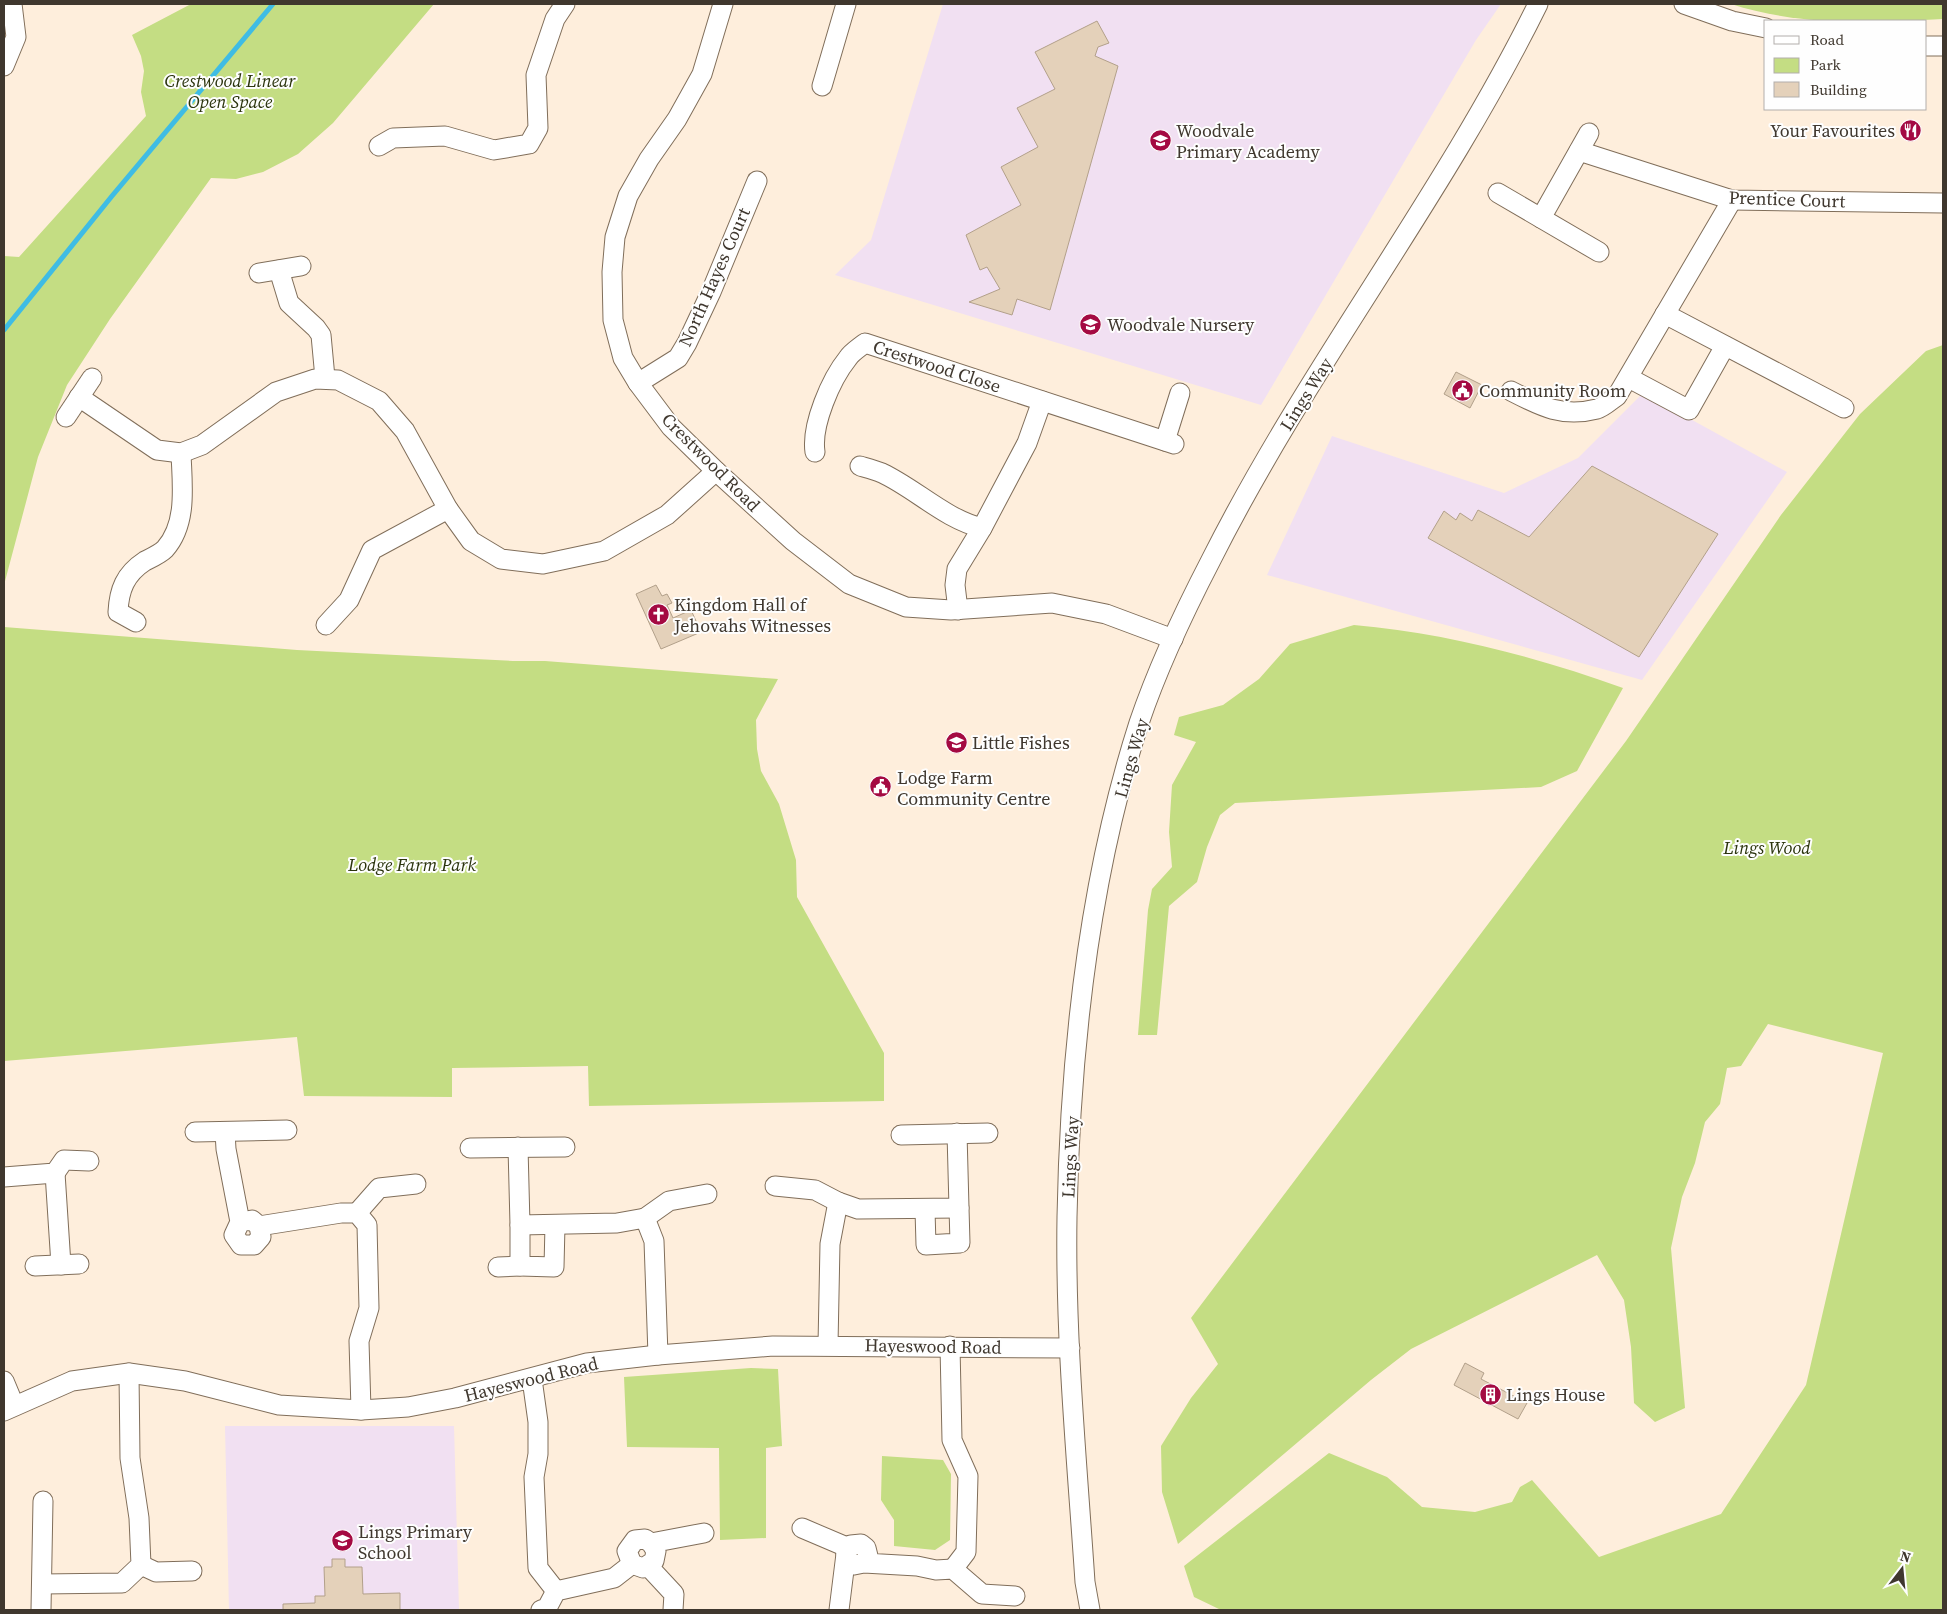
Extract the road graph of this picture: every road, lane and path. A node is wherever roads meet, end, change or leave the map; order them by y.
1 (12, 4) edge
2 (564, 4) edge
3 (846, 4) edge
4 (1538, 4) edge
5 (1684, 4) edge
6 (718, 5) edge
7 (1764, 28) edge
8 (1927, 46) edge
9 (1943, 46) edge
10 (4, 66) edge
11 (822, 86) dead end
12 (1589, 133) dead end
13 (379, 146) dead end
14 (1579, 151) junction
15 (757, 181) dead end
16 (1498, 193) dead end
17 (1732, 200) junction
18 (1943, 203) edge
19 (1541, 218) junction
20 (1599, 252) dead end
21 (301, 266) dead end
22 (279, 270) junction
23 (259, 273) dead end
24 (1665, 314) junction
25 (1725, 346) junction
26 (92, 378) dead end
27 (325, 378) junction
28 (1629, 378) junction
29 (638, 383) junction
30 (1511, 391) dead end
31 (1180, 392) dead end
32 (79, 397) junction
33 (1042, 401) junction
34 (1844, 408) dead end
35 (66, 417) dead end
36 (815, 452) dead end
37 (181, 453) junction
38 (860, 466) dead end
39 (716, 471) junction
40 (448, 509) junction
41 (982, 528) junction
42 (958, 610) junction
43 (136, 622) dead end
44 (326, 625) dead end
45 (1173, 638) junction
46 (287, 1130) dead end
47 (195, 1132) dead end
48 (225, 1132) junction
49 (956, 1133) junction
50 (988, 1133) dead end
51 (901, 1135) dead end
52 (518, 1147) junction
53 (565, 1147) dead end
54 (470, 1148) dead end
55 (88, 1161) dead end
56 (55, 1173) junction
57 (4, 1177) edge
58 (416, 1184) dead end
59 (775, 1186) dead end
60 (707, 1194) dead end
61 (838, 1202) junction
62 (958, 1208) junction
63 (925, 1210) junction
64 (357, 1213) junction
65 (645, 1218) junction
66 (520, 1225) junction
67 (556, 1225) junction
68 (34, 1266) dead end
69 (498, 1266) dead end
70 (520, 1266) junction
71 (828, 1346) junction
72 (950, 1346) junction
73 (1070, 1348) junction
74 (658, 1355) junction
75 (130, 1373) junction
76 (532, 1379) junction
77 (4, 1381) edge
78 (9, 1408) edge
79 (361, 1410) junction
80 (43, 1501) dead end
81 (802, 1528) dead end
82 (704, 1533) dead end
83 (651, 1542) junction
84 (848, 1551) junction
85 (141, 1565) junction
86 (640, 1565) junction
87 (953, 1569) junction
88 (192, 1571) dead end
89 (42, 1584) junction
90 (556, 1591) junction
91 (1015, 1596) dead end
92 (41, 1610) edge
93 (541, 1610) edge
94 (673, 1610) edge
95 (839, 1610) edge
96 (1090, 1610) edge

1 - 10 street
2 - 13 street
3 - 11 street
4 - 45 street, Lings Way
5 - 7 street
6 - 29 street, Crestwood Road
8 - 9 street
12 - 14 street
14 - 17 street, Prentice Court
14 - 19 street
15 - 29 street, North Hayes Court
16 - 19 street
17 - 18 street, Prentice Court
17 - 24 street
19 - 20 street
21 - 22 street
22 - 23 street
22 - 27 street
24 - 25 street
24 - 28 street
25 - 28 street
25 - 34 street
26 - 32 street
27 - 37 street
27 - 40 street
28 - 30 street
29 - 39 street, Crestwood Road
31 - 33 street, Crestwood Close
32 - 35 street
32 - 37 street
33 - 36 street, Crestwood Close
33 - 41 street
37 - 43 street
38 - 41 street
39 - 40 street
39 - 42 street, Crestwood Road
40 - 44 street
41 - 42 street
42 - 45 street, Crestwood Road
45 - 73 street, Lings Way
46 - 48 street
47 - 48 street
48 - 64 street
49 - 50 street
49 - 51 street
49 - 62 street
52 - 53 street
52 - 54 street
52 - 66 street
55 - 56 street
56 - 57 street
56 - 68 street
58 - 64 street
59 - 61 street
60 - 65 street
61 - 63 street
61 - 71 street
62 - 63 street
62 - 63 street
64 - 79 street
65 - 67 street
65 - 74 street
66 - 67 street
66 - 70 street
67 - 70 street
69 - 70 street
71 - 72 street, Hayeswood Road
71 - 74 street, Hayeswood Road
72 - 73 street, Hayeswood Road
72 - 87 street
73 - 96 street, Lings Way
74 - 76 street, Hayeswood Road
75 - 78 street, Hayeswood Road
75 - 79 street, Hayeswood Road
75 - 85 street
76 - 79 street, Hayeswood Road
76 - 90 street
77 - 78 street
80 - 89 street
81 - 84 street
82 - 83 street
83 - 86 street
83 - 86 street
84 - 87 street
84 - 95 street
85 - 88 street
85 - 89 street
86 - 90 street
86 - 94 street
87 - 91 street
89 - 92 street
90 - 93 street

